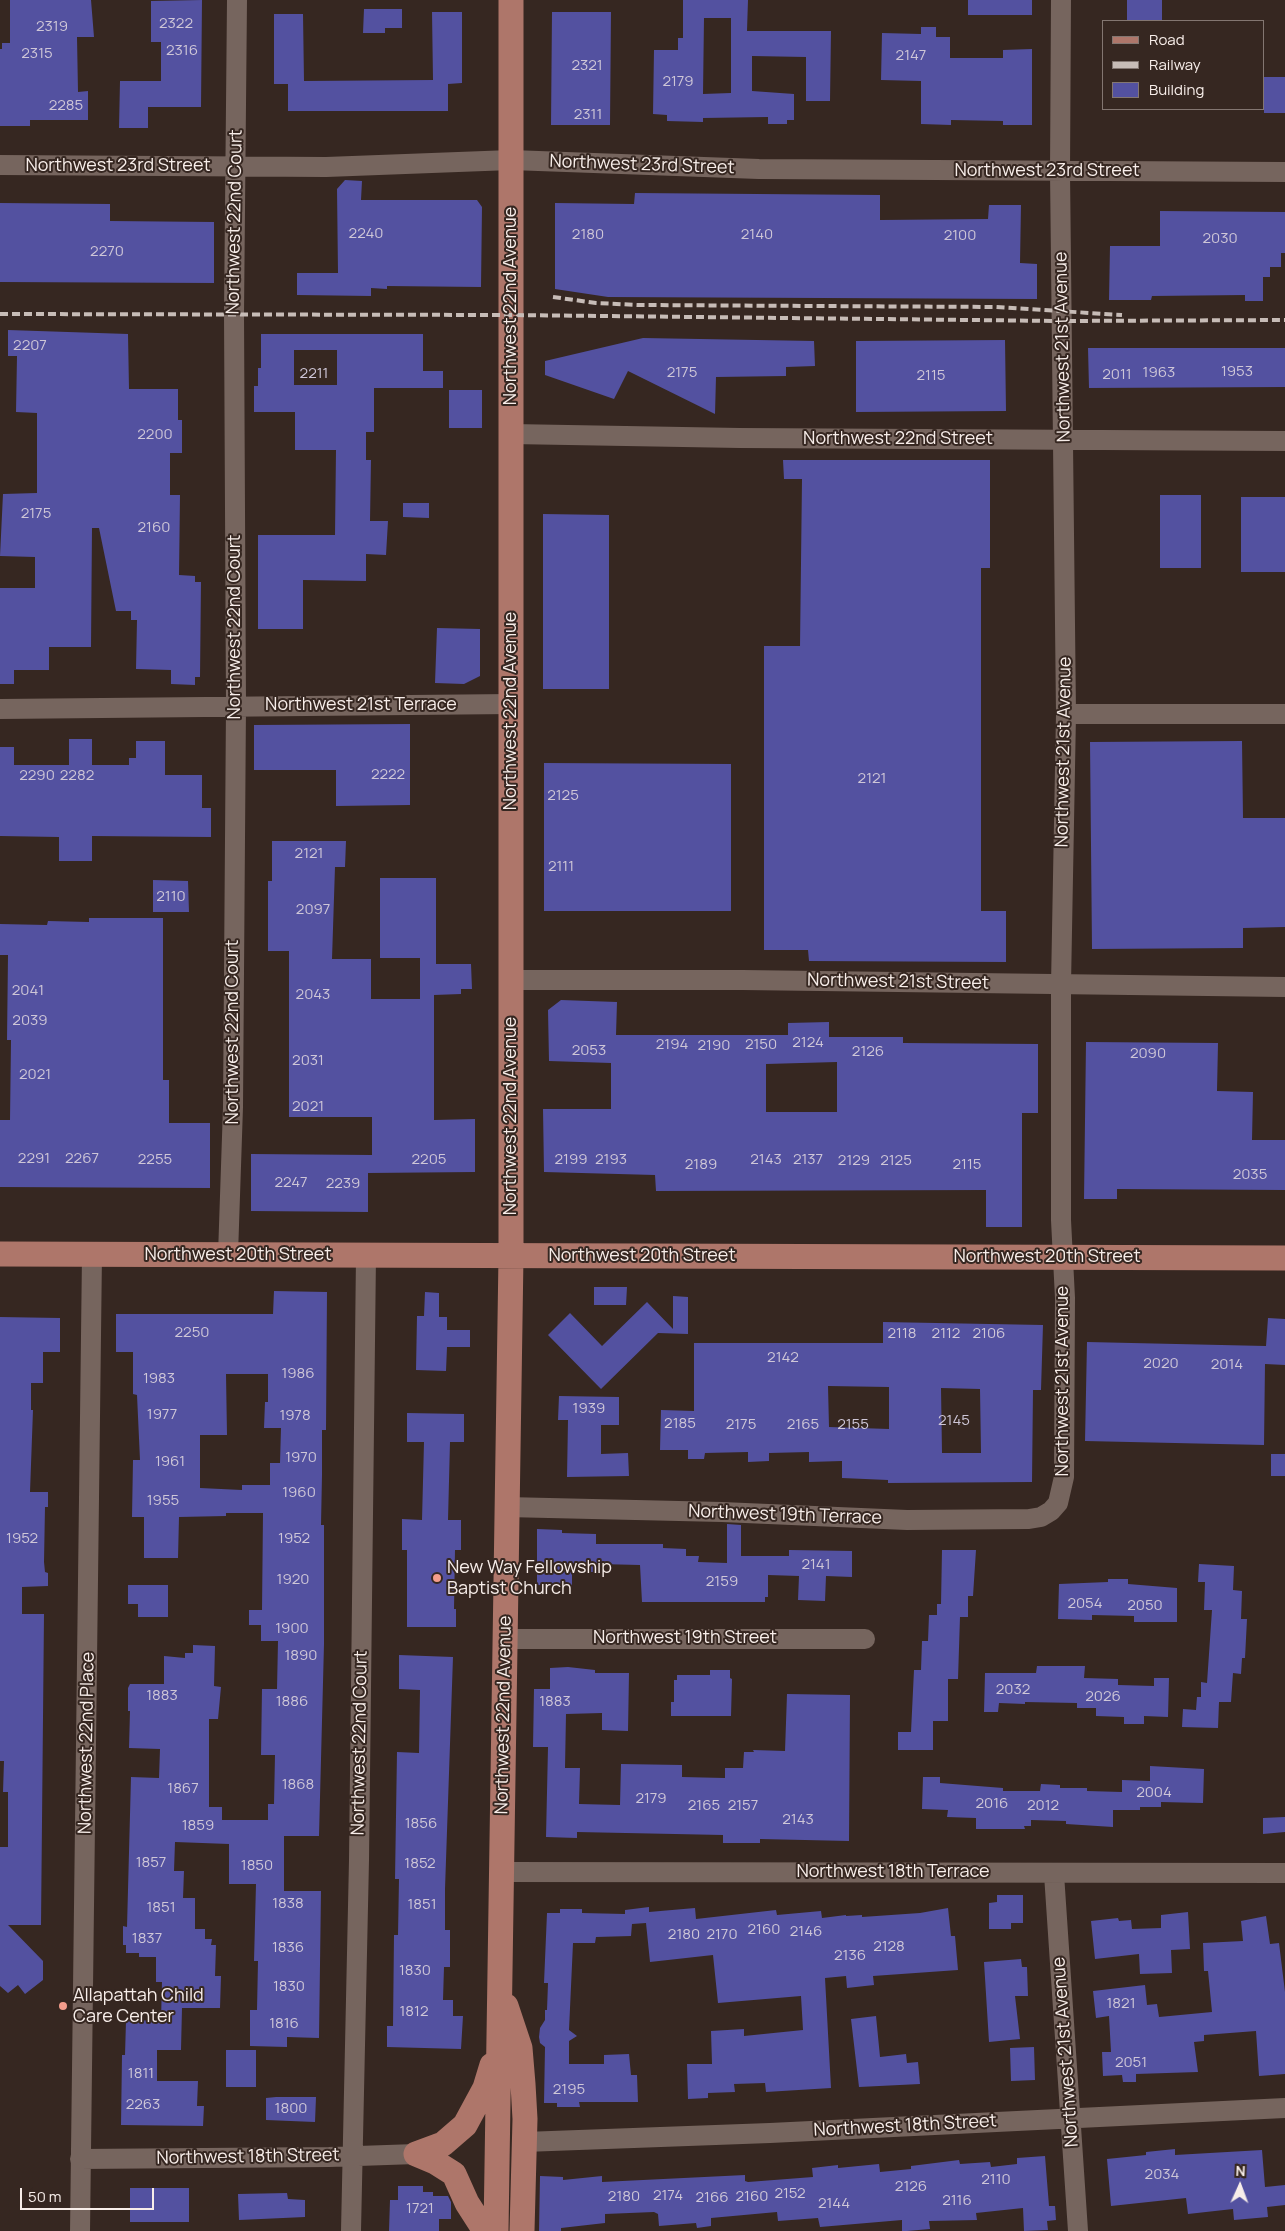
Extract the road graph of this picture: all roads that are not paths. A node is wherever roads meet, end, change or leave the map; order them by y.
1 (237, 0) edge
2 (511, 0) edge
3 (1061, 0) edge
4 (511, 160) junction
5 (0, 165) edge
6 (236, 166) junction
7 (1060, 172) junction
8 (1285, 172) edge
9 (511, 434) junction
10 (1064, 440) junction
11 (1285, 441) edge
12 (512, 704) junction
13 (236, 705) junction
14 (0, 709) edge
15 (1066, 714) junction
16 (1285, 714) edge
17 (512, 980) junction
18 (1061, 984) junction
19 (1285, 987) edge
20 (0, 1254) edge
21 (92, 1254) junction
22 (228, 1255) junction
23 (366, 1255) junction
24 (511, 1256) junction
25 (1063, 1258) junction
26 (1285, 1258) edge
27 (1058, 1503) joint
28 (506, 1507) junction
29 (505, 1639) junction
30 (865, 1639) dead end
31 (501, 1872) junction
32 (1285, 1873) edge
33 (1054, 1874) junction
34 (500, 1985) junction
35 (499, 2044) junction
36 (1285, 2108) edge
37 (1070, 2119) junction
38 (524, 2142) junction
39 (416, 2154) junction
40 (354, 2156) junction
41 (80, 2158) junction
42 (80, 2231) edge
43 (351, 2231) edge
44 (485, 2231) edge
45 (496, 2231) edge
46 (522, 2231) edge
47 (1078, 2231) edge

1 - 6 street, Northwest 22nd Court
2 - 4 main road, Northwest 22nd Avenue
3 - 7 street, Northwest 21st Avenue
4 - 6 street, Northwest 23rd Street
4 - 7 street, Northwest 23rd Street
4 - 9 main road, Northwest 22nd Avenue
5 - 6 street, Northwest 23rd Street
6 - 13 street, Northwest 22nd Court
7 - 8 street, Northwest 23rd Street
7 - 10 street, Northwest 21st Avenue
9 - 10 street, Northwest 22nd Street
9 - 12 main road, Northwest 22nd Avenue
10 - 11 street, Northwest 22nd Street
10 - 15 street, Northwest 21st Avenue
12 - 13 street, Northwest 21st Terrace
12 - 17 main road, Northwest 22nd Avenue
13 - 14 street, Northwest 21st Terrace
13 - 22 street, Northwest 22nd Court
15 - 16 street
15 - 18 street, Northwest 21st Avenue
17 - 18 street, Northwest 21st Street
17 - 24 main road, Northwest 22nd Avenue
18 - 19 street, Northwest 21st Street
18 - 25 street, Northwest 21st Avenue
20 - 21 main road, Northwest 20th Street
21 - 22 main road, Northwest 20th Street
21 - 41 street, Northwest 22nd Place
22 - 23 main road, Northwest 20th Street
23 - 24 main road, Northwest 20th Street
23 - 40 street, Northwest 22nd Court
24 - 25 main road, Northwest 20th Street
24 - 28 main road, Northwest 22nd Avenue
25 - 26 main road, Northwest 20th Street
25 - 27 street, Northwest 21st Avenue
27 - 28 street, Northwest 19th Terrace
28 - 29 main road, Northwest 22nd Avenue
29 - 30 street, Northwest 19th Street
29 - 31 main road, Northwest 22nd Avenue
31 - 33 street, Northwest 18th Terrace
31 - 34 main road, Northwest 22nd Avenue
32 - 33 street, Northwest 18th Terrace
33 - 37 street, Northwest 21st Avenue
34 - 35 main road, Northwest 22nd Avenue
34 - 38 main road
35 - 39 main road
35 - 45 main road, Northwest 22nd Avenue
36 - 37 street, Northwest 18th Street
37 - 38 street, Northwest 18th Street
37 - 47 street, Northwest 21st Avenue
38 - 46 main road
39 - 40 street, Northwest 18th Street
39 - 44 main road
40 - 41 street, Northwest 18th Street
40 - 43 street, Northwest 22nd Court
41 - 42 street, Northwest 22nd Place

